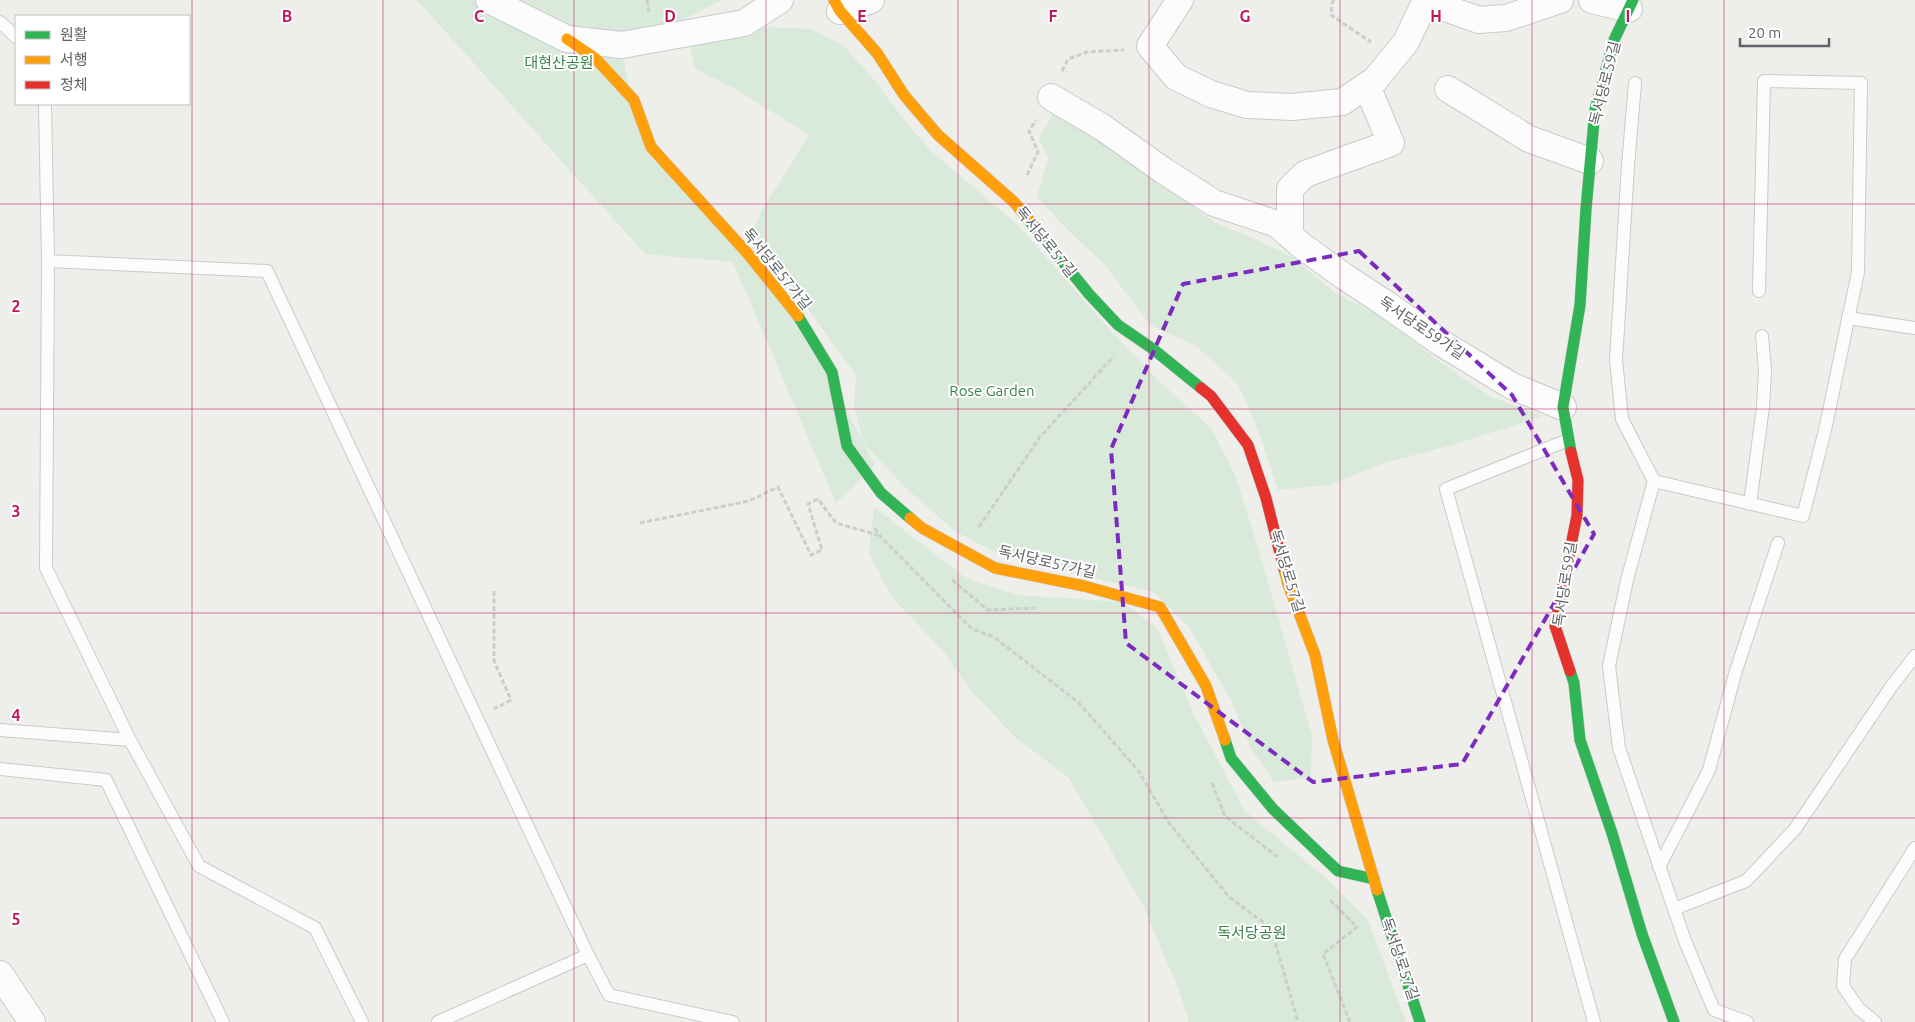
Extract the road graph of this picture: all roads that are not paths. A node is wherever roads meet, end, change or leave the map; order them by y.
1 (489, 0) edge
2 (780, 0) edge
3 (871, 0) edge
4 (1180, 0) edge
5 (1426, 0) edge
6 (1560, 0) edge
7 (1592, 0) edge
8 (1631, 4) edge
9 (837, 6) edge
10 (0, 22) edge
11 (15, 36) edge
12 (567, 39) junction
13 (1635, 83) dead end
14 (1367, 86) junction
15 (1448, 89) dead end
16 (1051, 97) road end
17 (45, 105) edge
18 (1590, 161) junction
19 (1290, 235) junction
20 (48, 261) junction
21 (1759, 291) dead end
22 (1848, 318) junction
23 (1915, 328) edge
24 (1762, 336) dead end
25 (1563, 407) junction
26 (1568, 440) junction
27 (1654, 481) junction
28 (1750, 504) junction
29 (1778, 543) dead end
30 (1915, 656) edge
31 (0, 730) edge
32 (130, 740) junction
33 (0, 769) edge
34 (1915, 848) edge
35 (1659, 867) junction
36 (1374, 879) junction
37 (1674, 910) junction
38 (588, 955) junction
39 (0, 974) edge
40 (32, 1022) edge
41 (224, 1022) edge
42 (362, 1022) edge
43 (438, 1022) edge
44 (733, 1022) edge
45 (1420, 1022) edge
46 (1594, 1022) edge
47 (1674, 1022) edge
48 (1747, 1022) edge
49 (1875, 1022) edge

1 - 12 street
2 - 12 street
3 - 9 street
4 - 14 street
5 - 6 street
5 - 14 street
7 - 8 street, 독서당로59길
8 - 18 street, 독서당로59길
9 - 36 street, 독서당로57길
10 - 11 lane
12 - 36 street, 독서당로57가길
13 - 27 lane
14 - 19 street
15 - 18 street
16 - 19 street, 독서당로59가길
17 - 20 lane
18 - 25 street, 독서당로59길
19 - 25 street, 독서당로59가길
20 - 32 lane
20 - 38 lane
21 - 22 lane
22 - 23 lane
22 - 28 lane
24 - 28 lane
25 - 26 street, 독서당로59길
26 - 46 lane
26 - 47 street, 독서당로59길
27 - 28 lane
27 - 35 lane
29 - 35 lane
30 - 37 lane
31 - 32 lane
32 - 42 lane
33 - 41 lane
34 - 49 lane
35 - 37 lane
36 - 45 street, 독서당로57길
37 - 48 lane
38 - 43 lane
38 - 44 lane
39 - 40 street

